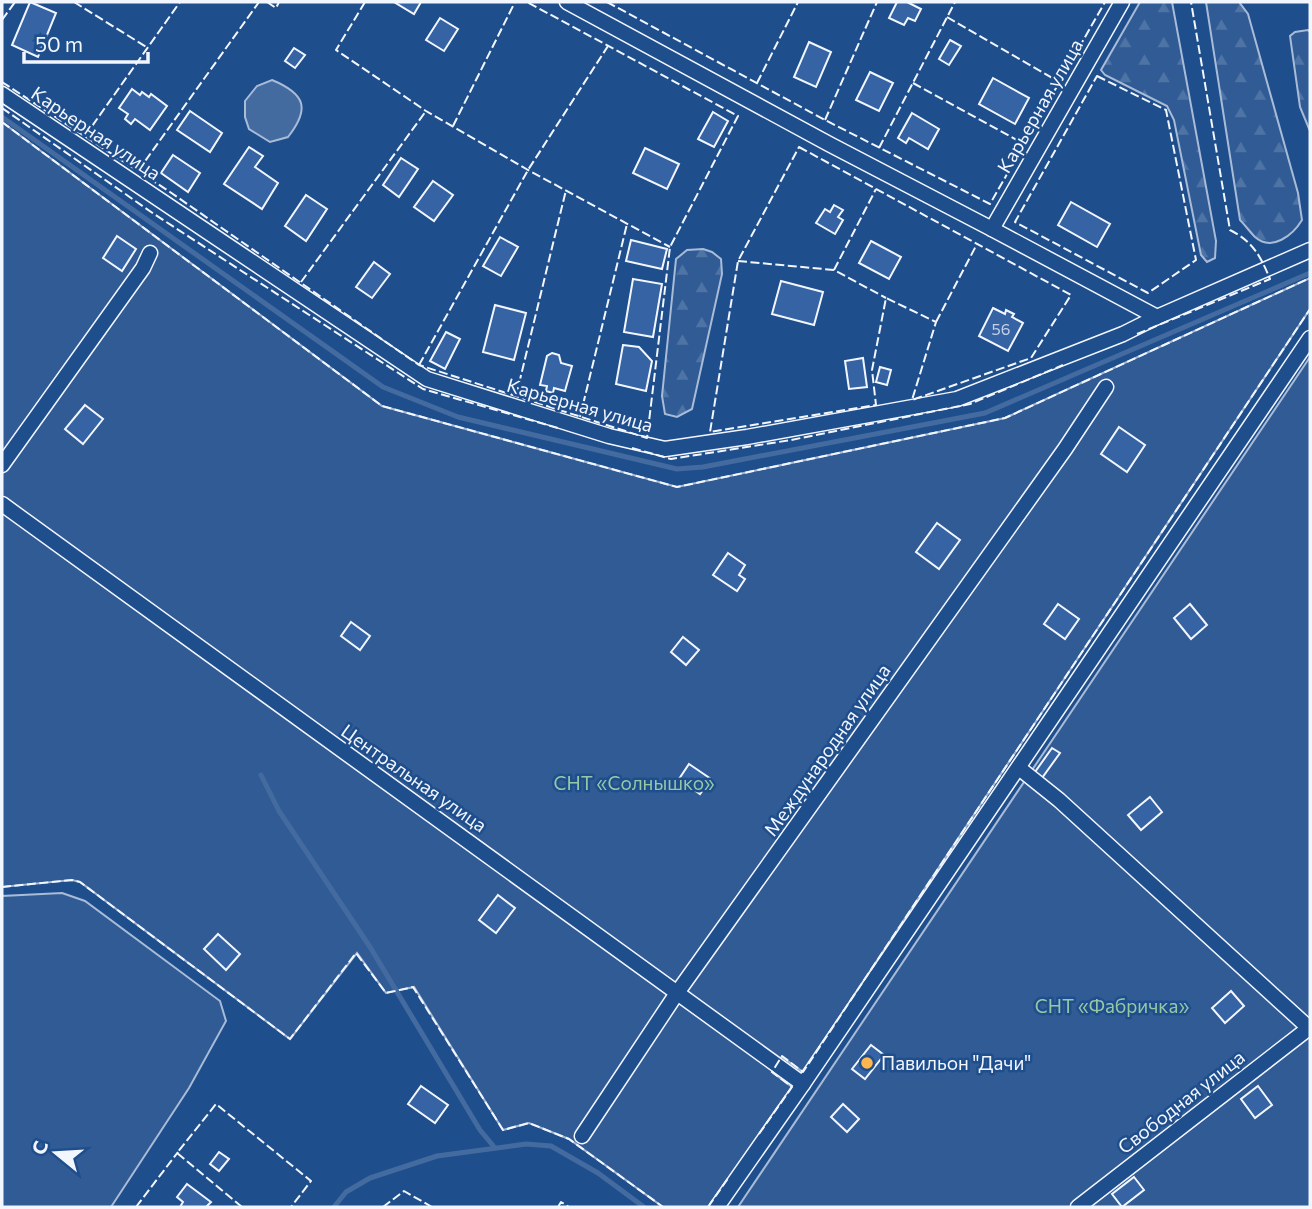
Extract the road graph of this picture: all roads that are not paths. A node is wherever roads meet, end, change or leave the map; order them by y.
1 (567, 2) edge
2 (1122, 2) edge
3 (2, 94) edge
4 (992, 229) junction
5 (1310, 250) edge
6 (150, 253) dead end
7 (1157, 317) junction
8 (1310, 338) edge
9 (1106, 387) dead end
10 (2, 465) edge
11 (2, 504) edge
12 (1019, 768) junction
13 (677, 993) junction
14 (1309, 1028) edge
15 (803, 1084) junction
16 (582, 1136) dead end
17 (717, 1207) edge
18 (1078, 1207) edge

1 - 4 street
2 - 4 street, Карьерная улица
3 - 7 street, Карьерная улица
4 - 7 street
5 - 7 street, Карьерная улица
6 - 10 street
8 - 12 street
9 - 13 street, Международная улица
11 - 13 street, Центральная улица
12 - 14 street
12 - 15 street
13 - 15 street, Центральная улица
13 - 16 street, Международная улица
14 - 18 street, Свободная улица
15 - 17 street

